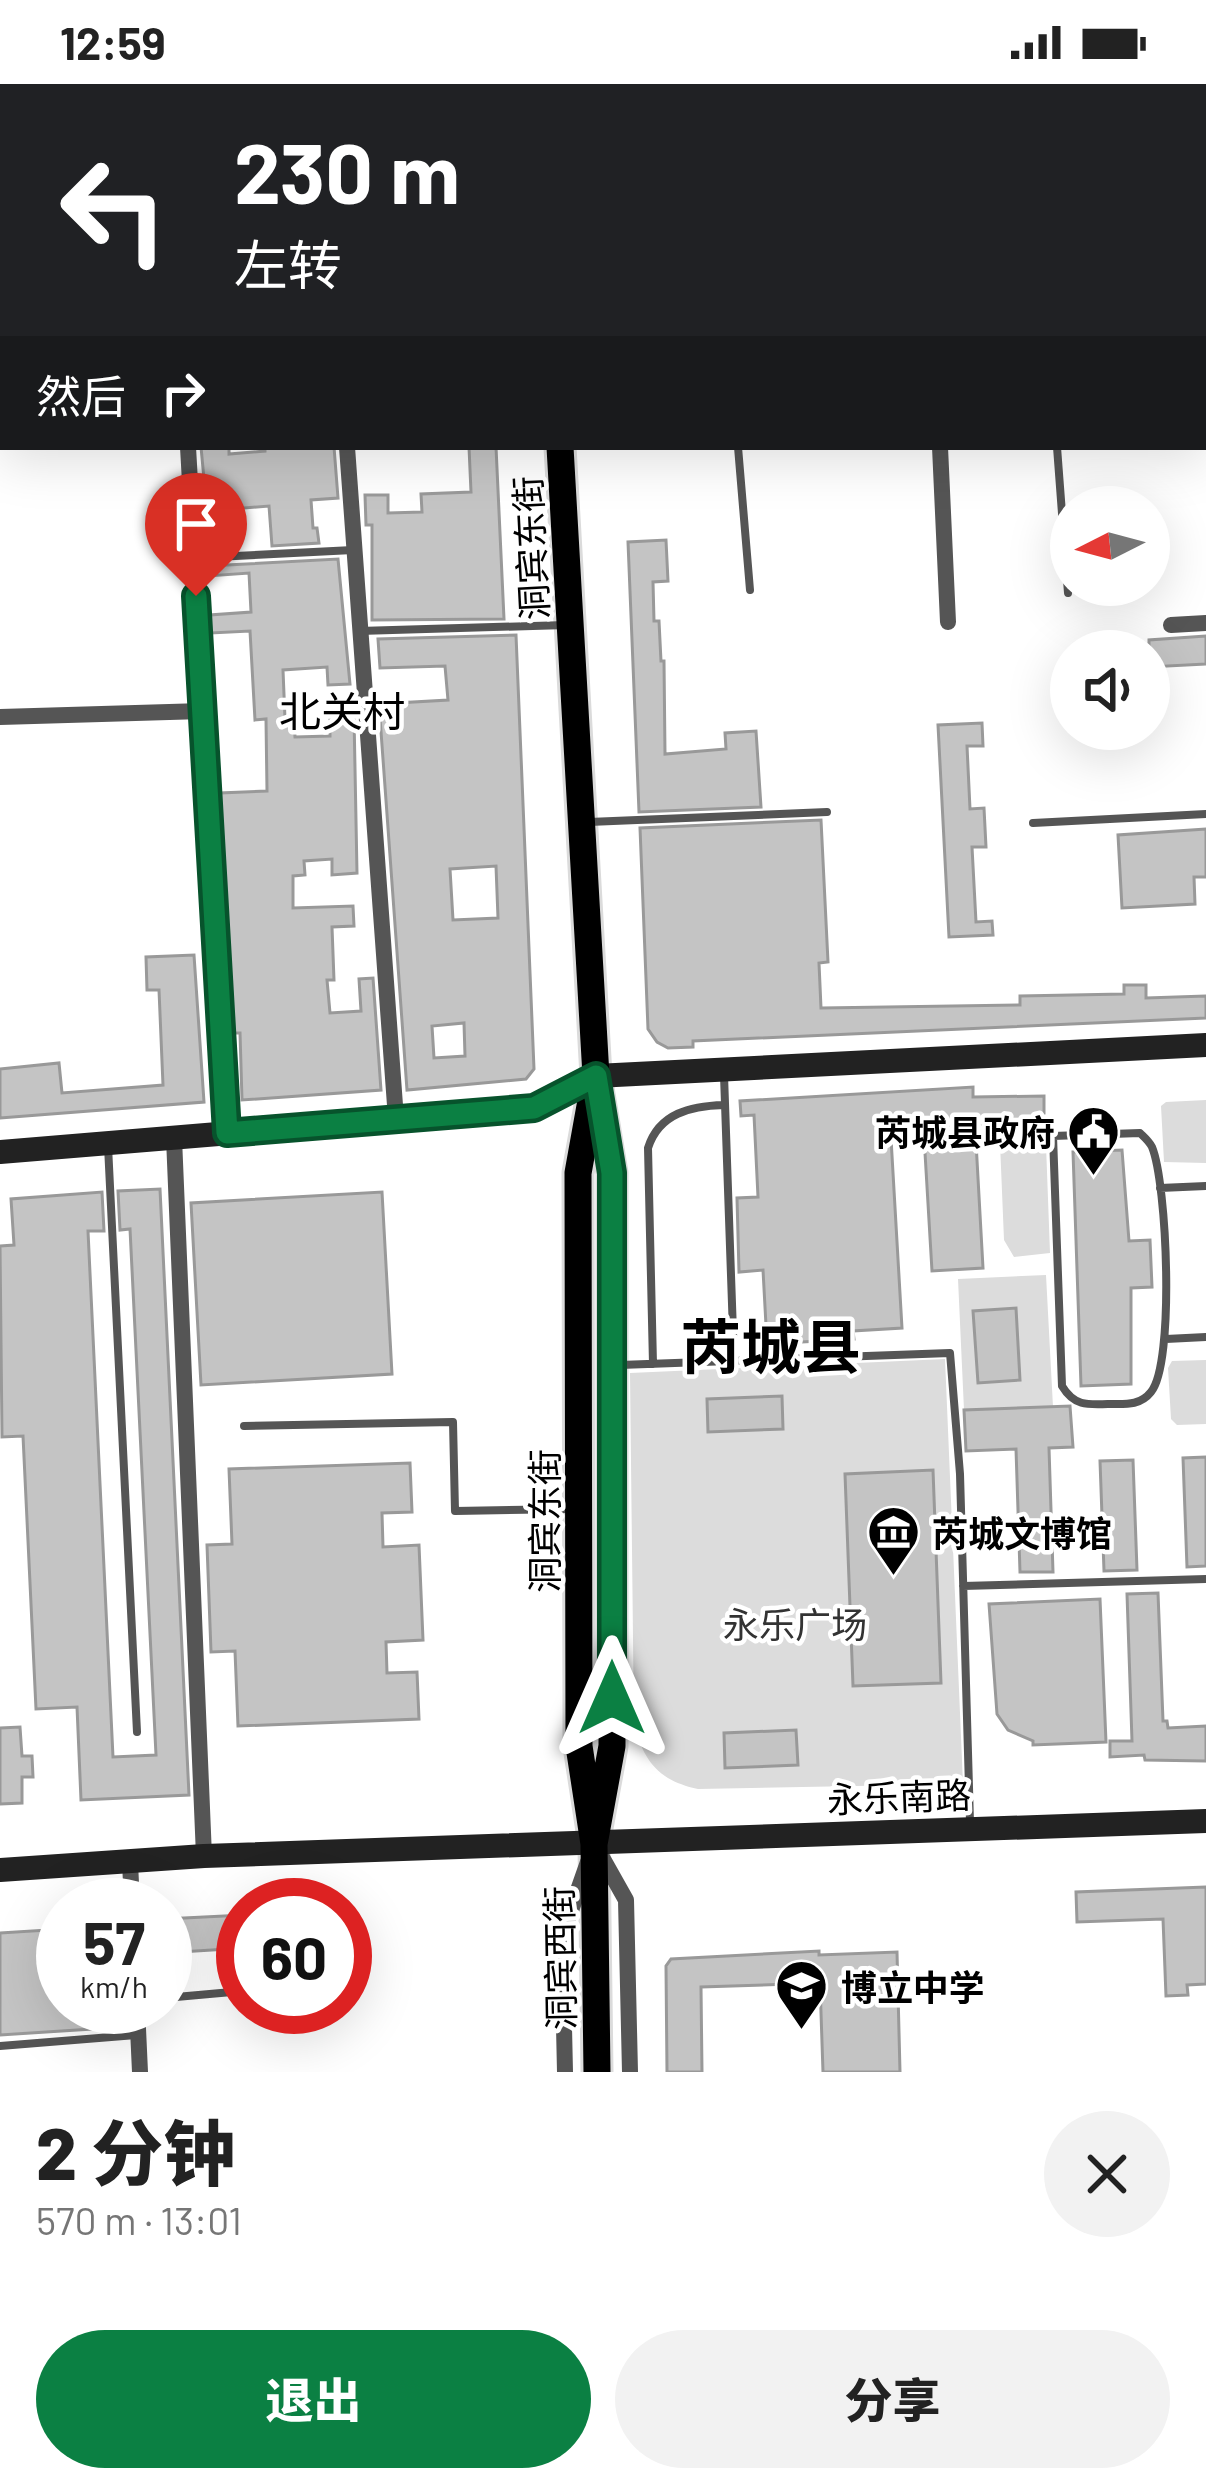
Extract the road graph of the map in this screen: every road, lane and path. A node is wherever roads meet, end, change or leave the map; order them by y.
1 (188, 450) edge
2 (346, 450) edge
3 (560, 450) edge
4 (738, 450) edge
5 (940, 450) edge
6 (1057, 450) edge
7 (1060, 486) edge
8 (353, 550) junction
9 (194, 558) junction
10 (750, 590) dead end
11 (948, 622) dead end
12 (1206, 623) edge
13 (570, 625) junction
14 (1171, 625) dead end
15 (358, 631) junction
16 (203, 711) junction
17 (0, 717) edge
18 (827, 812) dead end
19 (1206, 814) edge
20 (581, 822) junction
21 (1033, 823) dead end
22 (1206, 1045) edge
23 (723, 1070) junction
24 (596, 1076) junction
25 (724, 1105) junction
26 (396, 1119) junction
27 (227, 1133) junction
28 (174, 1138) junction
29 (108, 1143) junction
30 (0, 1152) edge
31 (1206, 1186) edge
32 (1160, 1188) junction
33 (1206, 1337) edge
34 (1166, 1339) junction
35 (734, 1361) junction
36 (653, 1364) junction
37 (612, 1366) junction
38 (244, 1426) dead end
39 (579, 1508) junction
40 (1206, 1579) edge
41 (963, 1586) junction
42 (137, 1732) dead end
43 (1206, 1821) edge
44 (970, 1830) junction
45 (594, 1844) junction
46 (204, 1856) junction
47 (130, 1862) junction
48 (0, 1870) edge
49 (131, 1878) edge
50 (138, 2035) joint
51 (0, 2046) edge
52 (140, 2072) edge
53 (565, 2072) edge
54 (597, 2072) edge
55 (630, 2072) edge

1 - 9 street
2 - 8 street
3 - 13 main road, 洞宾东街
4 - 10 lane
5 - 11 street
6 - 7 lane
8 - 9 lane
8 - 15 street
9 - 16 street
12 - 14 street
13 - 15 lane
13 - 20 main road, 洞宾东街
15 - 26 street
16 - 17 street
16 - 27 street
18 - 20 lane
19 - 21 lane
20 - 24 main road, 洞宾东街
22 - 23 street
23 - 24 street
23 - 25 lane
24 - 26 street
24 - 37 main road, 洞宾东街
24 - 39 main road, 洞宾东街
25 - 35 lane
25 - 36 lane
26 - 27 street
27 - 28 street
28 - 29 street
28 - 46 street
29 - 30 street
29 - 42 lane
31 - 32 lane
32 - 34 lane
32 - 34 lane
33 - 34 lane
35 - 36 lane
35 - 41 lane
36 - 37 lane
37 - 45 main road, 洞宾东街
38 - 39 lane
39 - 45 main road, 洞宾东街
40 - 41 lane
41 - 44 lane
43 - 44 street, 永乐南路
44 - 45 street, 永乐南路
45 - 46 street, 永乐南路
45 - 53 street
45 - 54 main road, 洞宾西街
45 - 55 street
46 - 47 street, 永乐南路
47 - 48 street, 永乐南路
47 - 49 street
50 - 51 lane
50 - 52 street

